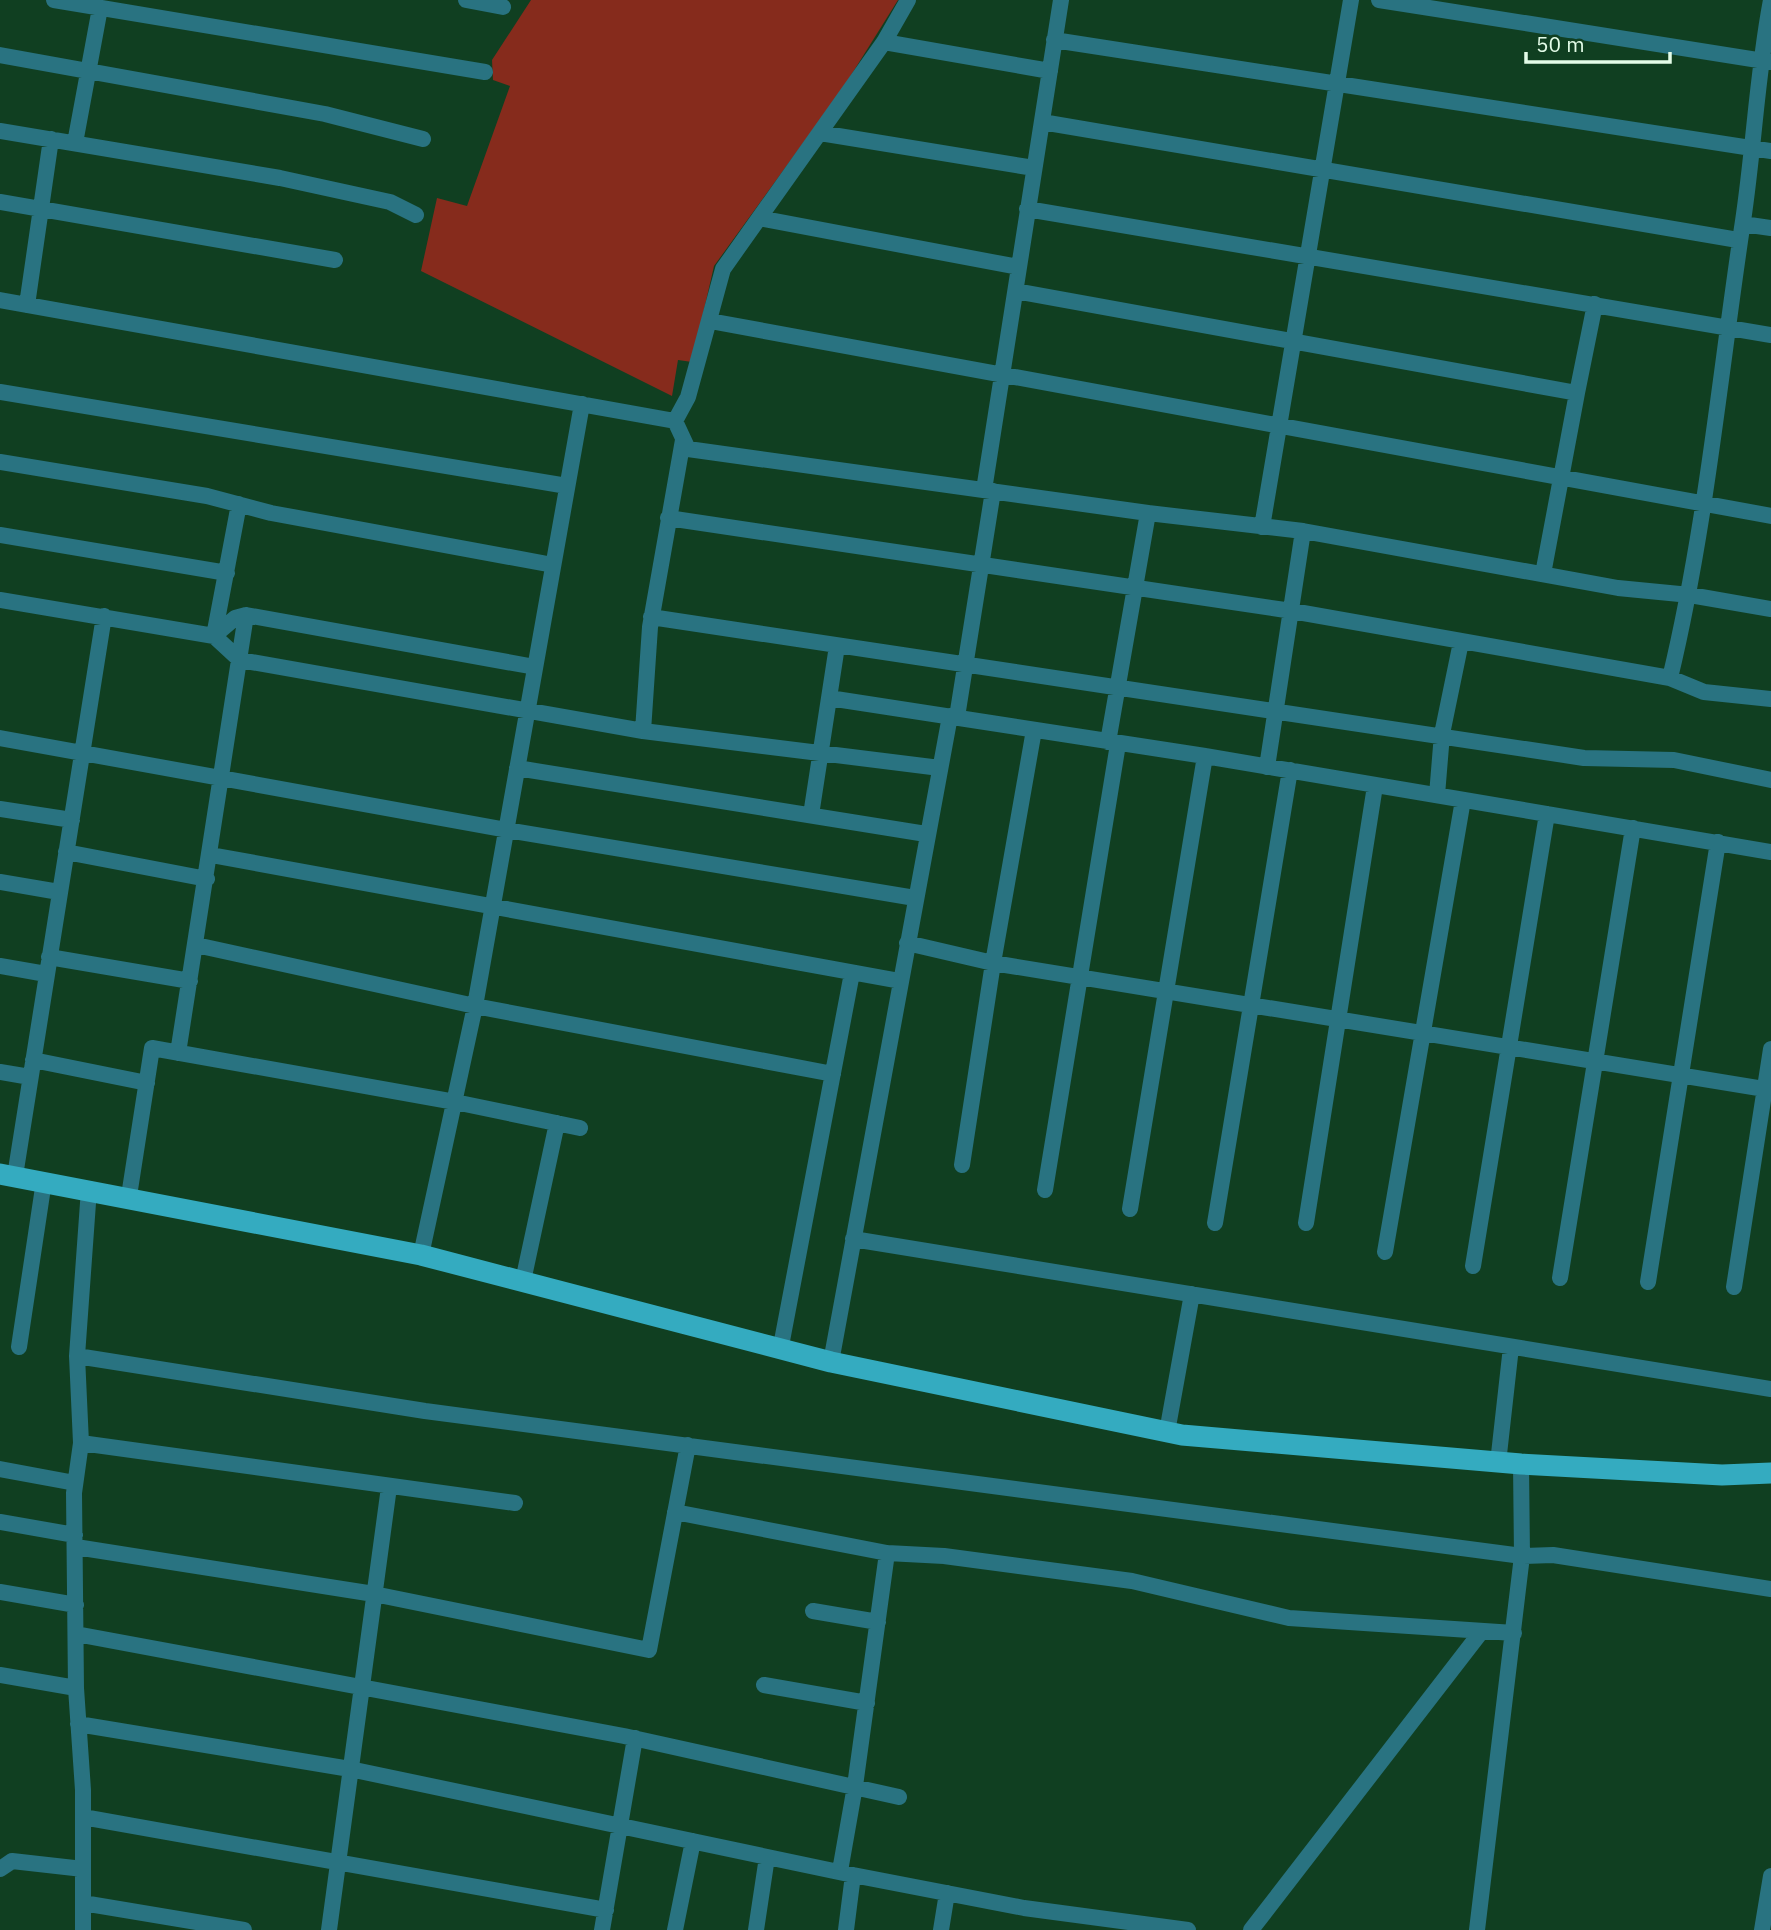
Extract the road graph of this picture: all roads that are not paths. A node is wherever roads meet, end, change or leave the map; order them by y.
1 (54, 0) edge
2 (466, 0) edge
3 (908, 0) edge
4 (1061, 0) edge
5 (1351, 0) edge
6 (1379, 0) edge
7 (1771, 0) edge
8 (503, 7) dead end
9 (100, 8) junction
10 (1054, 40) junction
11 (884, 42) junction
12 (0, 55) edge
13 (1765, 61) edge
14 (89, 71) junction
15 (1049, 71) junction
16 (485, 72) dead end
17 (1335, 84) junction
18 (1041, 122) junction
19 (0, 131) edge
20 (820, 133) junction
21 (51, 139) junction
22 (423, 139) dead end
23 (75, 143) junction
24 (1751, 148) junction
25 (1771, 151) edge
26 (1034, 168) junction
27 (1323, 169) junction
28 (0, 202) edge
29 (41, 209) junction
30 (1027, 209) junction
31 (416, 215) dead end
32 (759, 218) junction
33 (1742, 224) junction
34 (1771, 228) edge
35 (1738, 240) junction
36 (1308, 255) junction
37 (335, 260) dead end
38 (1018, 267) junction
39 (1016, 291) junction
40 (0, 300) edge
41 (27, 304) junction
42 (1595, 304) junction
43 (710, 321) junction
44 (1727, 325) junction
45 (1771, 335) edge
46 (1293, 340) junction
47 (1001, 377) junction
48 (0, 392) edge
49 (1577, 393) junction
50 (582, 404) junction
51 (675, 421) junction
52 (1278, 428) junction
53 (683, 440) junction
54 (0, 462) edge
55 (1560, 480) junction
56 (567, 486) junction
57 (988, 490) junction
58 (239, 503) junction
59 (1702, 503) junction
60 (1149, 513) junction
61 (1771, 516) edge
62 (668, 518) junction
63 (1262, 527) junction
64 (1303, 531) junction
65 (0, 535) edge
66 (554, 565) junction
67 (983, 566) junction
68 (227, 573) junction
69 (1542, 574) junction
70 (1134, 589) junction
71 (1690, 594) junction
72 (0, 600) edge
73 (1771, 609) edge
74 (1292, 611) junction
75 (246, 615) junction
76 (104, 616) junction
77 (651, 617) junction
78 (214, 636) junction
79 (1461, 642) junction
80 (837, 646) junction
81 (240, 660) junction
82 (966, 665) junction
83 (535, 667) junction
84 (1670, 678) junction
85 (1118, 689) junction
86 (829, 698) junction
87 (1771, 699) edge
88 (527, 712) junction
89 (1276, 713) junction
90 (953, 717) junction
91 (1034, 730) junction
92 (643, 731) junction
93 (1442, 734) junction
94 (0, 738) edge
95 (1113, 743) junction
96 (83, 751) junction
97 (822, 753) junction
98 (1205, 756) junction
99 (1268, 767) junction
100 (517, 768) junction
101 (940, 768) junction
102 (1290, 771) junction
103 (223, 778) junction
104 (1771, 780) edge
105 (1375, 786) junction
106 (1437, 795) junction
107 (1463, 800) junction
108 (0, 809) edge
109 (1547, 814) junction
110 (811, 815) junction
111 (72, 820) junction
112 (1633, 828) junction
113 (506, 830) junction
114 (926, 834) junction
115 (1718, 842) junction
116 (66, 852) junction
117 (1771, 852) edge
118 (211, 855) junction
119 (207, 879) junction
120 (0, 883) edge
121 (59, 892) junction
122 (915, 898) junction
123 (493, 906) junction
124 (907, 943) junction
125 (196, 945) junction
126 (49, 957) junction
127 (993, 963) junction
128 (0, 966) edge
129 (852, 972) junction
130 (46, 974) junction
131 (1079, 977) junction
132 (190, 981) junction
133 (900, 981) junction
134 (1165, 991) junction
135 (1252, 1005) junction
136 (475, 1006) junction
137 (1337, 1019) junction
138 (1423, 1033) junction
139 (1508, 1047) junction
140 (1771, 1049) edge
141 (178, 1053) junction
142 (33, 1060) junction
143 (1593, 1061) junction
144 (0, 1072) edge
145 (833, 1074) junction
146 (1683, 1075) junction
147 (30, 1077) junction
148 (147, 1083) junction
149 (1768, 1089) edge
150 (454, 1101) junction
151 (557, 1123) junction
152 (580, 1128) dead end
153 (962, 1165) dead end
154 (7, 1175) edge
155 (44, 1181) junction
156 (89, 1189) junction
157 (1045, 1190) dead end
158 (129, 1196) junction
159 (1130, 1209) dead end
160 (1215, 1223) dead end
161 (1306, 1223) dead end
162 (853, 1239) junction
163 (1384, 1252) dead end
164 (421, 1255) junction
165 (1474, 1266) dead end
166 (1560, 1278) dead end
167 (523, 1281) junction
168 (1648, 1282) dead end
169 (1734, 1287) dead end
170 (1192, 1294) junction
171 (781, 1346) junction
172 (19, 1347) dead end
173 (1511, 1347) junction
174 (77, 1356) junction
175 (831, 1362) junction
176 (1771, 1389) edge
177 (1167, 1432) junction
178 (81, 1443) junction
179 (688, 1445) junction
180 (1498, 1463) junction
181 (1521, 1464) junction
182 (0, 1469) edge
183 (1771, 1473) edge
184 (75, 1483) junction
185 (389, 1487) junction
186 (515, 1503) dead end
187 (675, 1512) junction
188 (0, 1522) edge
189 (75, 1541) junction
190 (887, 1553) junction
191 (1522, 1556) junction
192 (1771, 1589) edge
193 (0, 1592) edge
194 (374, 1594) junction
195 (76, 1605) junction
196 (813, 1611) dead end
197 (878, 1622) junction
198 (1481, 1632) junction
199 (1514, 1633) junction
200 (76, 1634) junction
201 (0, 1675) edge
202 (362, 1685) junction
203 (764, 1685) dead end
204 (76, 1688) junction
205 (867, 1703) junction
206 (78, 1724) junction
207 (635, 1738) junction
208 (351, 1769) junction
209 (855, 1786) junction
210 (899, 1797) dead end
211 (83, 1817) junction
212 (618, 1824) junction
213 (693, 1841) junction
214 (767, 1857) junction
215 (338, 1864) junction
216 (0, 1869) edge
217 (83, 1869) junction
218 (847, 1873) junction
219 (1771, 1876) edge
220 (947, 1893) junction
221 (83, 1903) junction
222 (606, 1910) junction
223 (1480, 1929) edge
224 (83, 1930) edge
225 (244, 1930) edge
226 (328, 1930) edge
227 (602, 1930) edge
228 (675, 1930) edge
229 (756, 1930) edge
230 (846, 1930) edge
231 (940, 1930) edge
232 (1188, 1930) edge
233 (1251, 1930) edge
234 (1762, 1930) edge

1 - 9 street
2 - 8 street
3 - 11 street
4 - 10 street
5 - 17 street
6 - 13 street
7 - 13 street
9 - 14 street
9 - 16 street
10 - 15 street
10 - 17 street
11 - 15 street
11 - 20 street
12 - 14 street
13 - 24 street
14 - 22 street
14 - 23 street
15 - 18 street
17 - 24 street
17 - 27 street
18 - 26 street
18 - 27 street
19 - 21 street
20 - 26 street
20 - 32 street
21 - 23 street
21 - 29 street
23 - 31 street
24 - 25 street
24 - 33 street
26 - 30 street
27 - 35 street
27 - 36 street
28 - 29 street
29 - 37 street
29 - 41 street
30 - 36 street
30 - 38 street
32 - 38 street
32 - 43 street
33 - 34 street
33 - 35 street
35 - 44 street
36 - 42 street
36 - 46 street
38 - 39 street
39 - 46 street
39 - 47 street
40 - 41 street
41 - 50 street
42 - 44 street
42 - 49 street
43 - 47 street
43 - 51 street
44 - 45 street
44 - 59 street
46 - 49 street
46 - 52 street
47 - 52 street
47 - 57 street
48 - 56 street
49 - 55 street
50 - 51 street
50 - 56 street
51 - 53 street
52 - 55 street
52 - 63 street
53 - 57 street
53 - 62 street
54 - 58 street
55 - 59 street
55 - 69 street
56 - 66 street
57 - 60 street
57 - 67 street
58 - 66 street
58 - 68 street
59 - 61 street
59 - 71 street
60 - 63 street
60 - 70 street
62 - 67 street
62 - 77 street
63 - 64 street
64 - 69 street
64 - 74 street
65 - 68 street
66 - 83 street
67 - 70 street
67 - 82 street
68 - 78 street
69 - 71 street
70 - 74 street
70 - 85 street
71 - 73 street
71 - 84 street
72 - 76 street
74 - 79 street
74 - 89 street
75 - 78 street
75 - 81 street
75 - 83 street
76 - 78 street
76 - 96 street
77 - 80 street
77 - 92 street
78 - 81 street
79 - 84 street
79 - 93 street
80 - 82 street
80 - 86 street
81 - 88 street
81 - 103 street
82 - 85 street
82 - 90 street
83 - 88 street
84 - 87 street
85 - 89 street
85 - 95 street
86 - 90 street
86 - 97 street
88 - 92 street
88 - 100 street
89 - 93 street
89 - 99 street
90 - 91 street
90 - 101 street
91 - 95 street
91 - 127 street
92 - 97 street
93 - 104 street
93 - 106 street
94 - 96 street
95 - 98 street
95 - 131 street
96 - 103 street
96 - 111 street
97 - 101 street
97 - 110 street
98 - 99 street
98 - 134 street
99 - 102 street
100 - 110 street
100 - 113 street
101 - 114 street
102 - 105 street
102 - 135 street
103 - 113 street
103 - 118 street
105 - 106 street
105 - 137 street
106 - 107 street
107 - 109 street
107 - 138 street
108 - 111 street
109 - 112 street
109 - 139 street
110 - 114 street
111 - 116 street
112 - 115 street
112 - 143 street
113 - 122 street
113 - 123 street
114 - 122 street
115 - 117 street
115 - 146 street
116 - 119 street
116 - 121 street
118 - 119 street
118 - 123 street
119 - 125 street
120 - 121 street
121 - 126 street
122 - 124 street
123 - 129 street
123 - 136 street
124 - 127 street
124 - 133 street
125 - 132 street
125 - 136 street
126 - 130 street
126 - 132 street
127 - 131 street
127 - 153 street
128 - 130 street
129 - 133 street
129 - 145 street
130 - 142 street
131 - 134 street
131 - 157 street
132 - 141 street
133 - 162 street
134 - 135 street
134 - 159 street
135 - 137 street
135 - 160 street
136 - 145 street
136 - 150 street
137 - 138 street
137 - 161 street
138 - 139 street
138 - 163 street
139 - 143 street
139 - 165 street
140 - 149 street
141 - 148 street
141 - 150 street
142 - 147 street
142 - 148 street
143 - 146 street
143 - 166 street
144 - 147 street
145 - 171 street
146 - 149 street
146 - 168 street
147 - 154 street
148 - 158 street
149 - 169 street
150 - 151 street
150 - 164 street
151 - 152 street
151 - 167 street
154 - 155 main road
155 - 156 main road
155 - 172 street
156 - 158 main road
156 - 174 street
158 - 164 main road
162 - 170 street
162 - 175 street
164 - 167 main road
167 - 171 main road
170 - 173 street
170 - 177 street
171 - 175 main road
173 - 176 street
173 - 180 street
174 - 178 street
174 - 179 street
175 - 177 main road
177 - 180 main road
178 - 184 street
178 - 185 street
179 - 187 street
179 - 191 street
180 - 181 main road
181 - 183 main road
181 - 191 street
182 - 184 street
184 - 189 street
185 - 186 street
185 - 194 street
187 - 190 street
187 - 194 street
188 - 189 street
189 - 194 street
189 - 195 street
190 - 197 street
190 - 198 street
191 - 192 street
191 - 199 street
193 - 195 street
194 - 202 street
195 - 200 street
196 - 197 street
197 - 205 street
198 - 199 street
198 - 233 street
199 - 223 street
200 - 202 street
200 - 204 street
201 - 204 street
202 - 207 street
202 - 208 street
203 - 205 street
204 - 206 street
205 - 209 street
206 - 208 street
206 - 211 street
207 - 209 street
207 - 212 street
208 - 212 street
208 - 215 street
209 - 210 street
209 - 218 street
211 - 215 street
211 - 217 street
212 - 213 street
212 - 222 street
213 - 214 street
213 - 228 street
214 - 218 street
214 - 229 street
215 - 222 street
215 - 226 street
216 - 217 street
217 - 221 street
218 - 220 street
218 - 230 street
219 - 234 street
220 - 231 street
220 - 232 street
221 - 224 street
221 - 225 street
222 - 227 street

